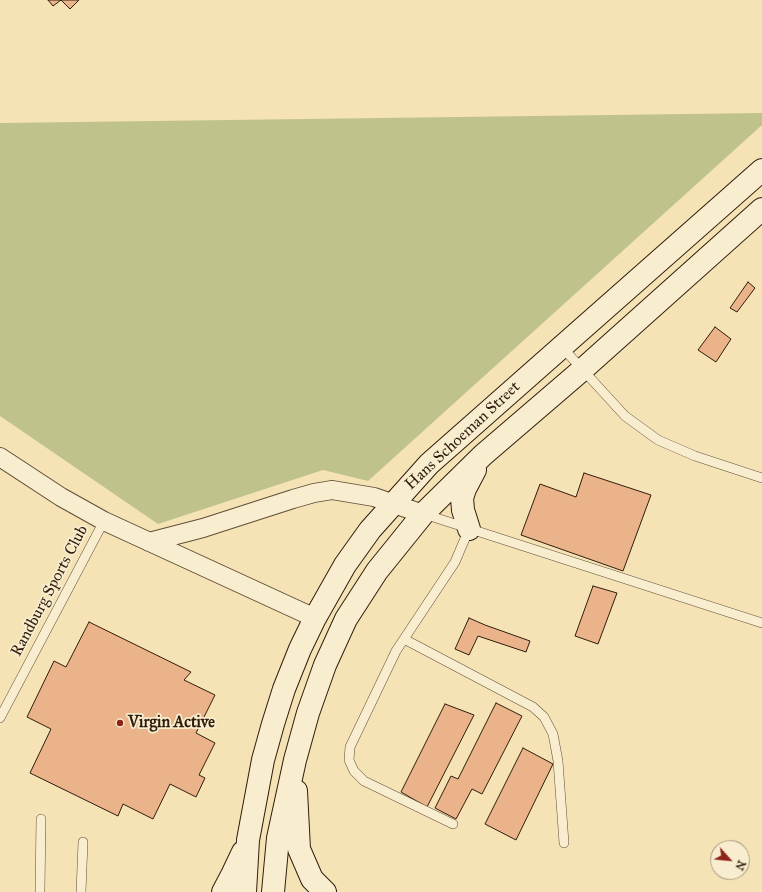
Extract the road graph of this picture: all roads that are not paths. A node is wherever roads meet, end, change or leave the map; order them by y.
1 (762, 170) edge
2 (762, 209) edge
3 (561, 346) junction
4 (582, 370) junction
5 (483, 455) junction
6 (0, 457) edge
7 (762, 478) edge
8 (393, 504) junction
9 (423, 514) junction
10 (104, 521) junction
11 (469, 529) junction
12 (149, 542) junction
13 (315, 618) junction
14 (762, 623) edge
15 (404, 639) junction
16 (0, 718) edge
17 (295, 760) junction
18 (41, 819) dead end
19 (453, 824) dead end
20 (248, 840) junction
21 (83, 842) dead end
22 (564, 843) dead end
23 (40, 890) dead end
24 (81, 892) edge
25 (223, 892) edge
26 (245, 892) edge
27 (273, 892) edge
28 (325, 892) edge

1 - 3 main road, Hans Schoeman Street
2 - 4 main road, Hans Schoeman Street
3 - 4 lane
3 - 8 main road, Hans Schoeman Street
4 - 5 main road, Hans Schoeman Street
4 - 7 lane
5 - 9 main road, Hans Schoeman Street
5 - 11 main road
6 - 10 street
8 - 9 street
8 - 12 street
8 - 13 main road, Hans Schoeman Street
9 - 11 lane
9 - 17 main road, Hans Schoeman Street
10 - 12 street
10 - 16 lane, Randburg Sports Club
11 - 14 lane
11 - 15 lane
12 - 13 street
13 - 20 main road, Hans Schoeman Street
15 - 19 lane
15 - 22 lane
17 - 27 main road, Hans Schoeman Street
17 - 28 main road
18 - 23 lane
20 - 25 main road
20 - 26 main road, Hans Schoeman Street
21 - 24 lane

